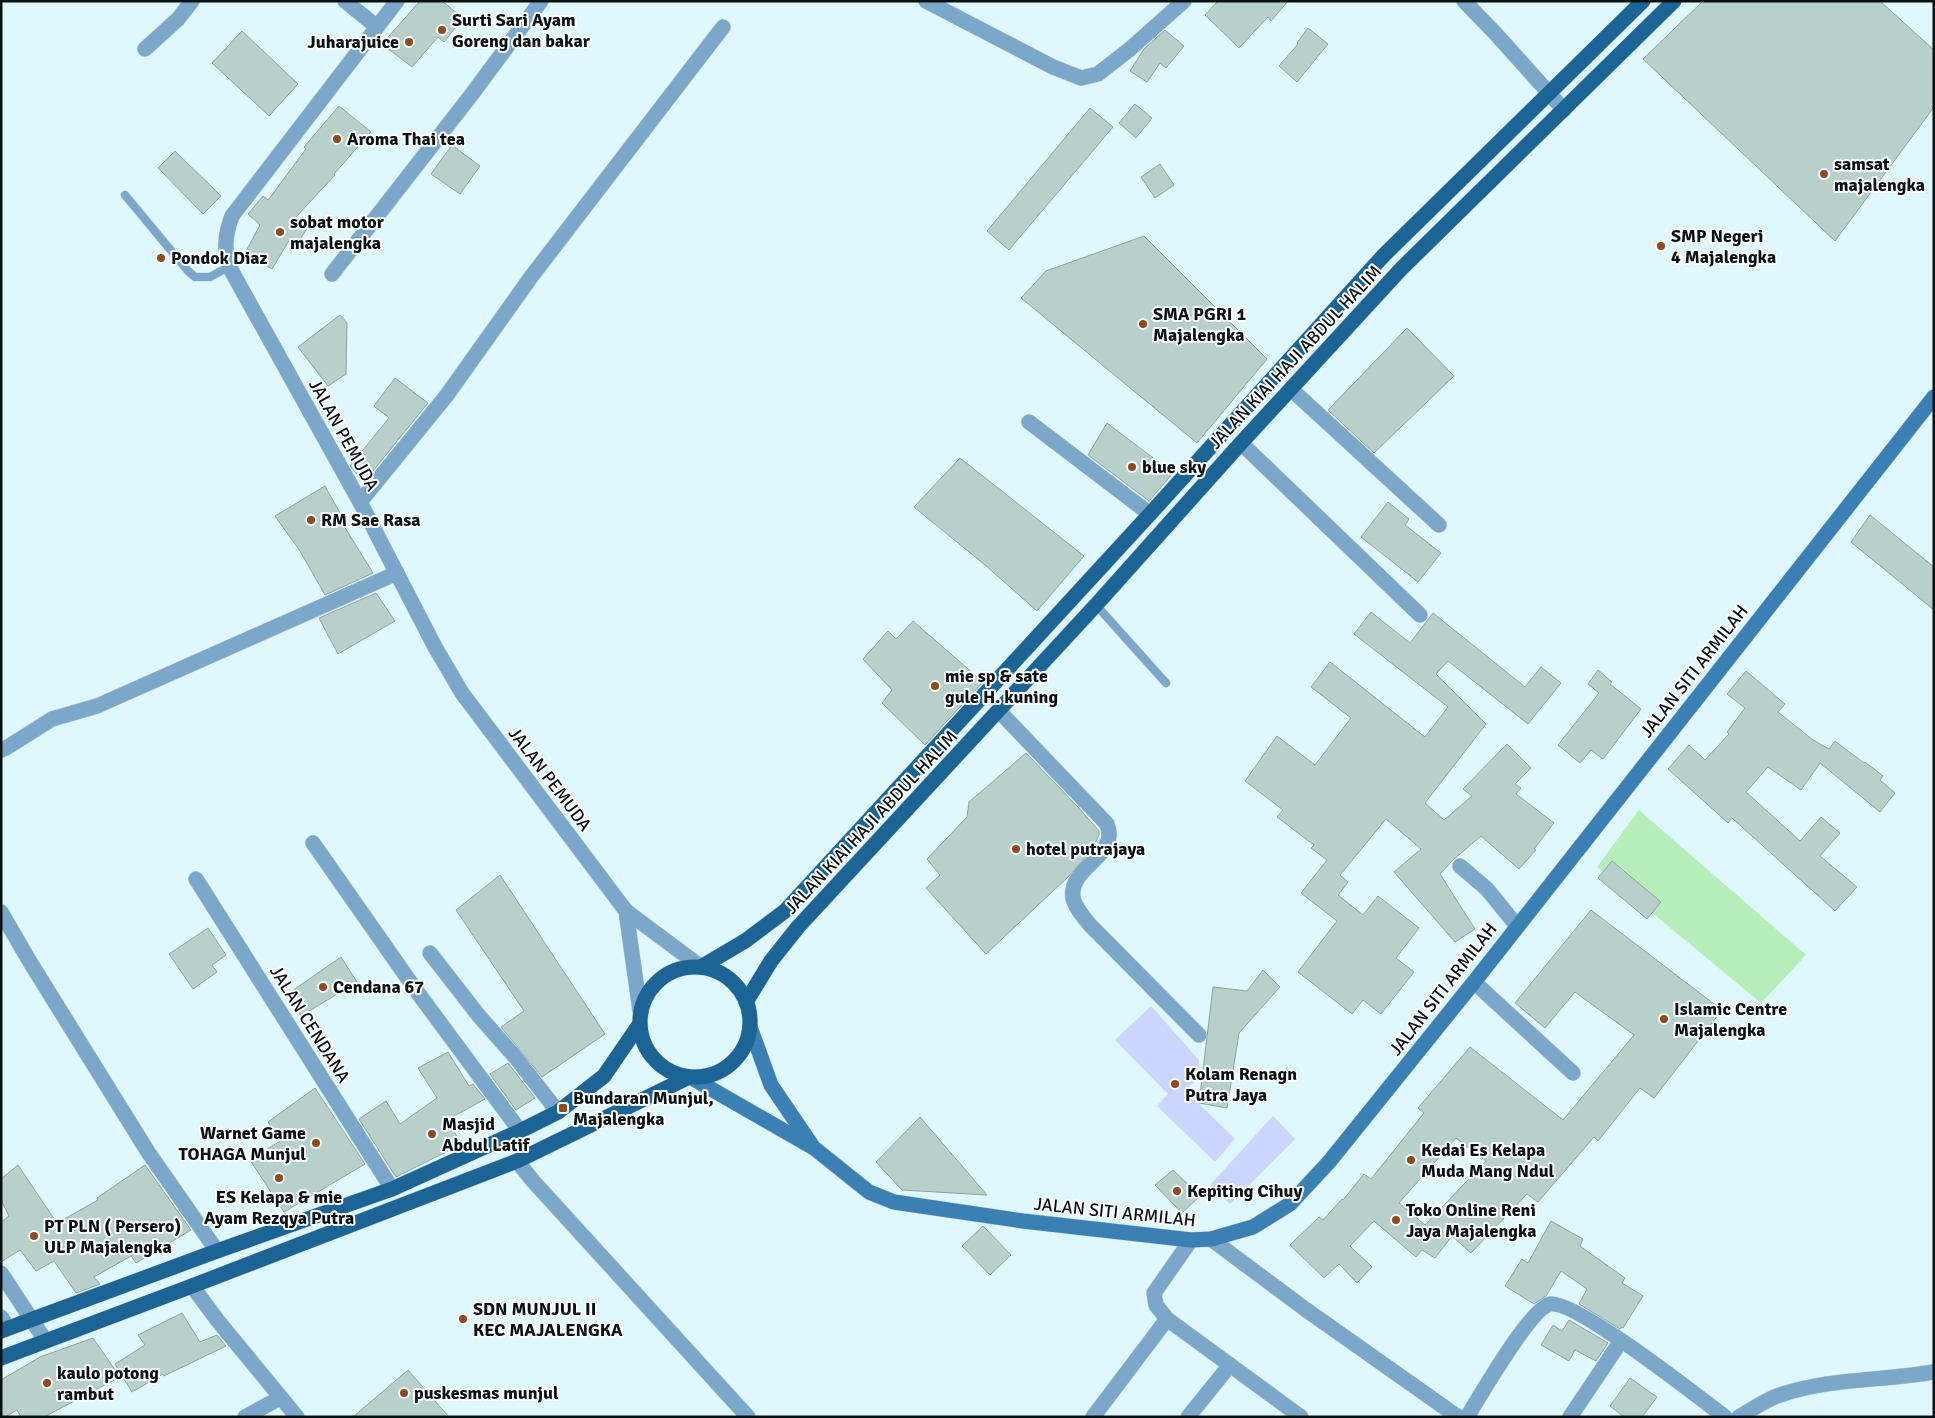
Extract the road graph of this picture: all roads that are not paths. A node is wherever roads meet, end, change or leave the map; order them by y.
1 (192, 1) edge
2 (345, 1) edge
3 (398, 1) edge
4 (541, 1) edge
5 (1184, 1) edge
6 (1464, 1) edge
7 (1643, 1) edge
8 (1674, 1) edge
9 (927, 2) edge
10 (723, 26) dead end
11 (377, 27) junction
12 (145, 48) dead end
13 (1550, 94) junction
14 (1564, 110) junction
15 (125, 195) dead end
16 (230, 266) junction
17 (332, 274) dead end
18 (1292, 390) junction
19 (1934, 397) edge
20 (1029, 422) dead end
21 (1241, 443) junction
22 (360, 502) junction
23 (1150, 514) junction
24 (1439, 525) dead end
25 (397, 573) junction
26 (1096, 605) junction
27 (1420, 616) dead end
28 (1166, 683) dead end
29 (999, 711) junction
30 (1, 750) edge
31 (313, 843) dead end
32 (1460, 866) dead end
33 (196, 879) dead end
34 (626, 911) junction
35 (4, 918) edge
36 (1516, 926) junction
37 (430, 953) dead end
38 (701, 967) junction
39 (1474, 982) junction
40 (746, 1002) junction
41 (639, 1018) junction
42 (750, 1026) junction
43 (1198, 1035) dead end
44 (1573, 1073) dead end
45 (690, 1078) junction
46 (558, 1112) junction
47 (520, 1131) junction
48 (814, 1148) junction
49 (517, 1161) junction
50 (392, 1190) junction
51 (1211, 1238) junction
52 (1191, 1240) junction
53 (217, 1251) junction
54 (1, 1273) edge
55 (192, 1286) junction
56 (1167, 1319) junction
57 (32, 1320) junction
58 (3, 1326) edge
59 (45, 1340) junction
60 (1621, 1341) junction
61 (1, 1358) edge
62 (1230, 1365) junction
63 (1934, 1372) edge
64 (280, 1398) junction
65 (1297, 1416) edge
66 (245, 1417) edge
67 (297, 1417) edge
68 (748, 1417) edge
69 (1093, 1417) edge
70 (1188, 1417) edge
71 (1458, 1417) edge
72 (1467, 1417) edge
73 (1570, 1417) edge
74 (1725, 1417) edge
75 (1739, 1417) edge

1 - 12 street
2 - 11 street
3 - 11 street, JALAN PEMUDA
4 - 17 street
5 - 9 street
6 - 13 street
7 - 13 main road, JALAN KIAI HAJI ABDUL HALIM
8 - 14 main road, JALAN KIAI HAJI ABDUL HALIM
10 - 22 street
11 - 16 street, JALAN PEMUDA
13 - 14 street
13 - 23 main road, JALAN KIAI HAJI ABDUL HALIM
14 - 18 main road, JALAN KIAI HAJI ABDUL HALIM
15 - 16 lane
16 - 22 street, JALAN PEMUDA
18 - 21 main road, JALAN KIAI HAJI ABDUL HALIM
18 - 24 street
19 - 36 main road, JALAN SITI ARMILAH
20 - 23 street
21 - 26 main road, JALAN KIAI HAJI ABDUL HALIM
21 - 27 street
22 - 25 street, JALAN PEMUDA
23 - 38 main road, JALAN KIAI HAJI ABDUL HALIM
25 - 30 street
25 - 34 street, JALAN PEMUDA
26 - 28 lane
26 - 29 main road, JALAN KIAI HAJI ABDUL HALIM
29 - 40 main road, JALAN KIAI HAJI ABDUL HALIM
29 - 43 street
31 - 47 street
32 - 36 street
33 - 50 street, JALAN CENDANA
34 - 38 street
34 - 41 street
35 - 53 street
36 - 39 main road, JALAN SITI ARMILAH
37 - 46 street
38 - 40 main road
38 - 41 main road
39 - 44 street
39 - 51 main road, JALAN SITI ARMILAH
40 - 42 main road
41 - 45 main road
41 - 46 main road
42 - 45 main road
42 - 48 main road
45 - 48 main road
45 - 49 main road
46 - 47 main road
47 - 50 main road
48 - 52 main road, JALAN SITI ARMILAH
49 - 55 main road
49 - 68 street
50 - 53 main road
51 - 52 main road, JALAN SITI ARMILAH
51 - 71 street
52 - 56 street
53 - 57 main road
54 - 57 street
55 - 59 main road
55 - 64 street
56 - 62 street
56 - 69 street
57 - 58 main road
57 - 59 street
59 - 61 main road
60 - 72 street
60 - 73 street
60 - 74 street
62 - 65 street
62 - 70 street
63 - 75 street
64 - 66 street
64 - 67 street

